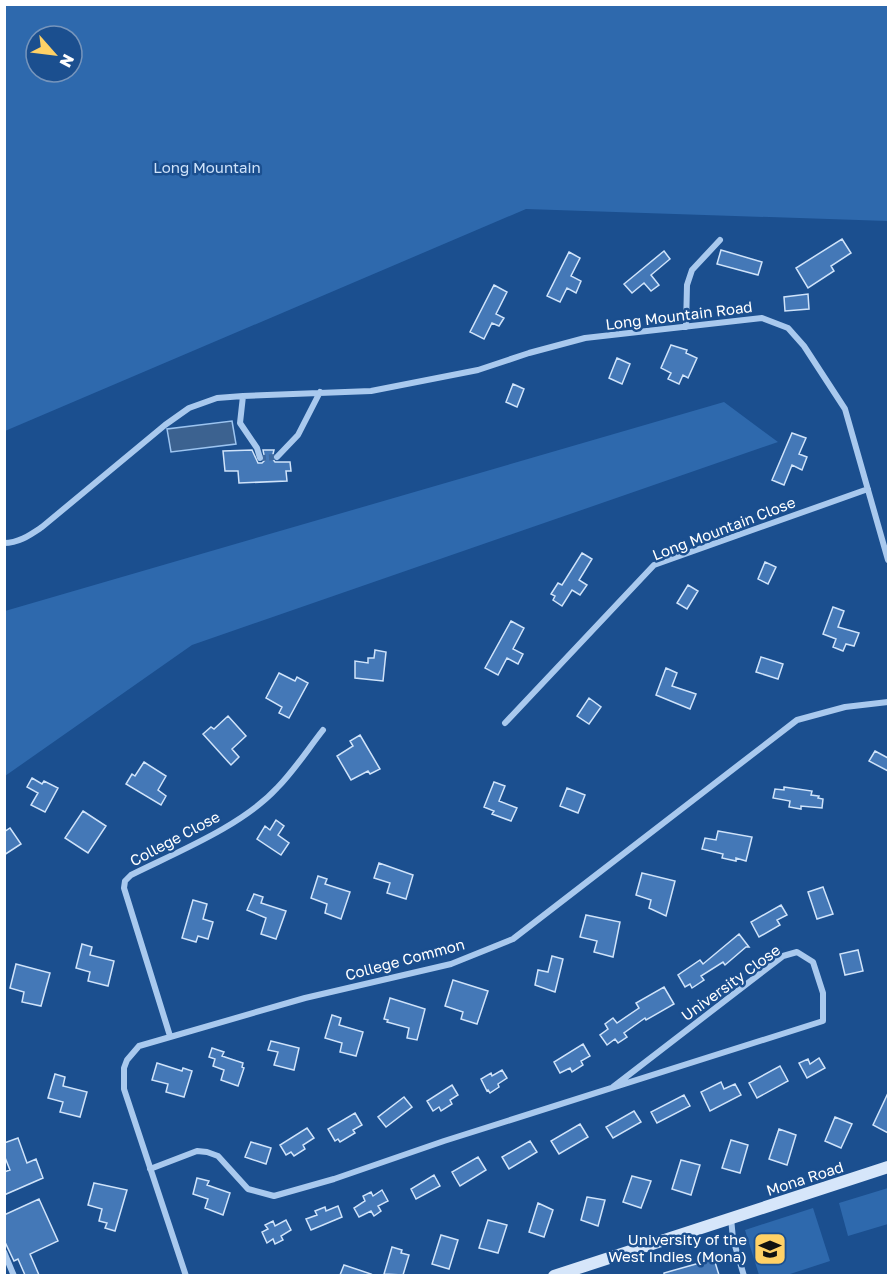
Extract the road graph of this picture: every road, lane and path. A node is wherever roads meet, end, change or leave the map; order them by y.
1 (720, 240) dead end
2 (686, 327) junction
3 (320, 392) junction
4 (243, 396) junction
5 (277, 457) tunnel mouth
6 (261, 458) dead end
7 (868, 489) junction
8 (4, 543) edge
9 (888, 560) edge
10 (888, 703) edge
11 (505, 723) dead end
12 (322, 730) dead end
13 (171, 1036) junction
14 (613, 1087) junction
15 (888, 1167) edge
16 (150, 1168) junction
17 (731, 1218) junction
18 (4, 1252) edge
19 (14, 1275) edge
20 (186, 1275) edge
21 (554, 1275) edge
22 (744, 1275) edge

1 - 2 street
2 - 3 street, Long Mountain Road
2 - 7 street, Long Mountain Road
3 - 4 street, Long Mountain Road
3 - 5 street
4 - 6 street
4 - 8 street, Long Mountain Road
7 - 9 street, Long Mountain Road
7 - 11 street, Long Mountain Close
10 - 13 street, College Common
12 - 13 street, College Close
13 - 16 street, College Common
14 - 14 street, University Close
14 - 16 street, University Close
15 - 17 street, Mona Road
16 - 20 street, College Common
17 - 21 street, Mona Road
17 - 22 street
18 - 19 street

